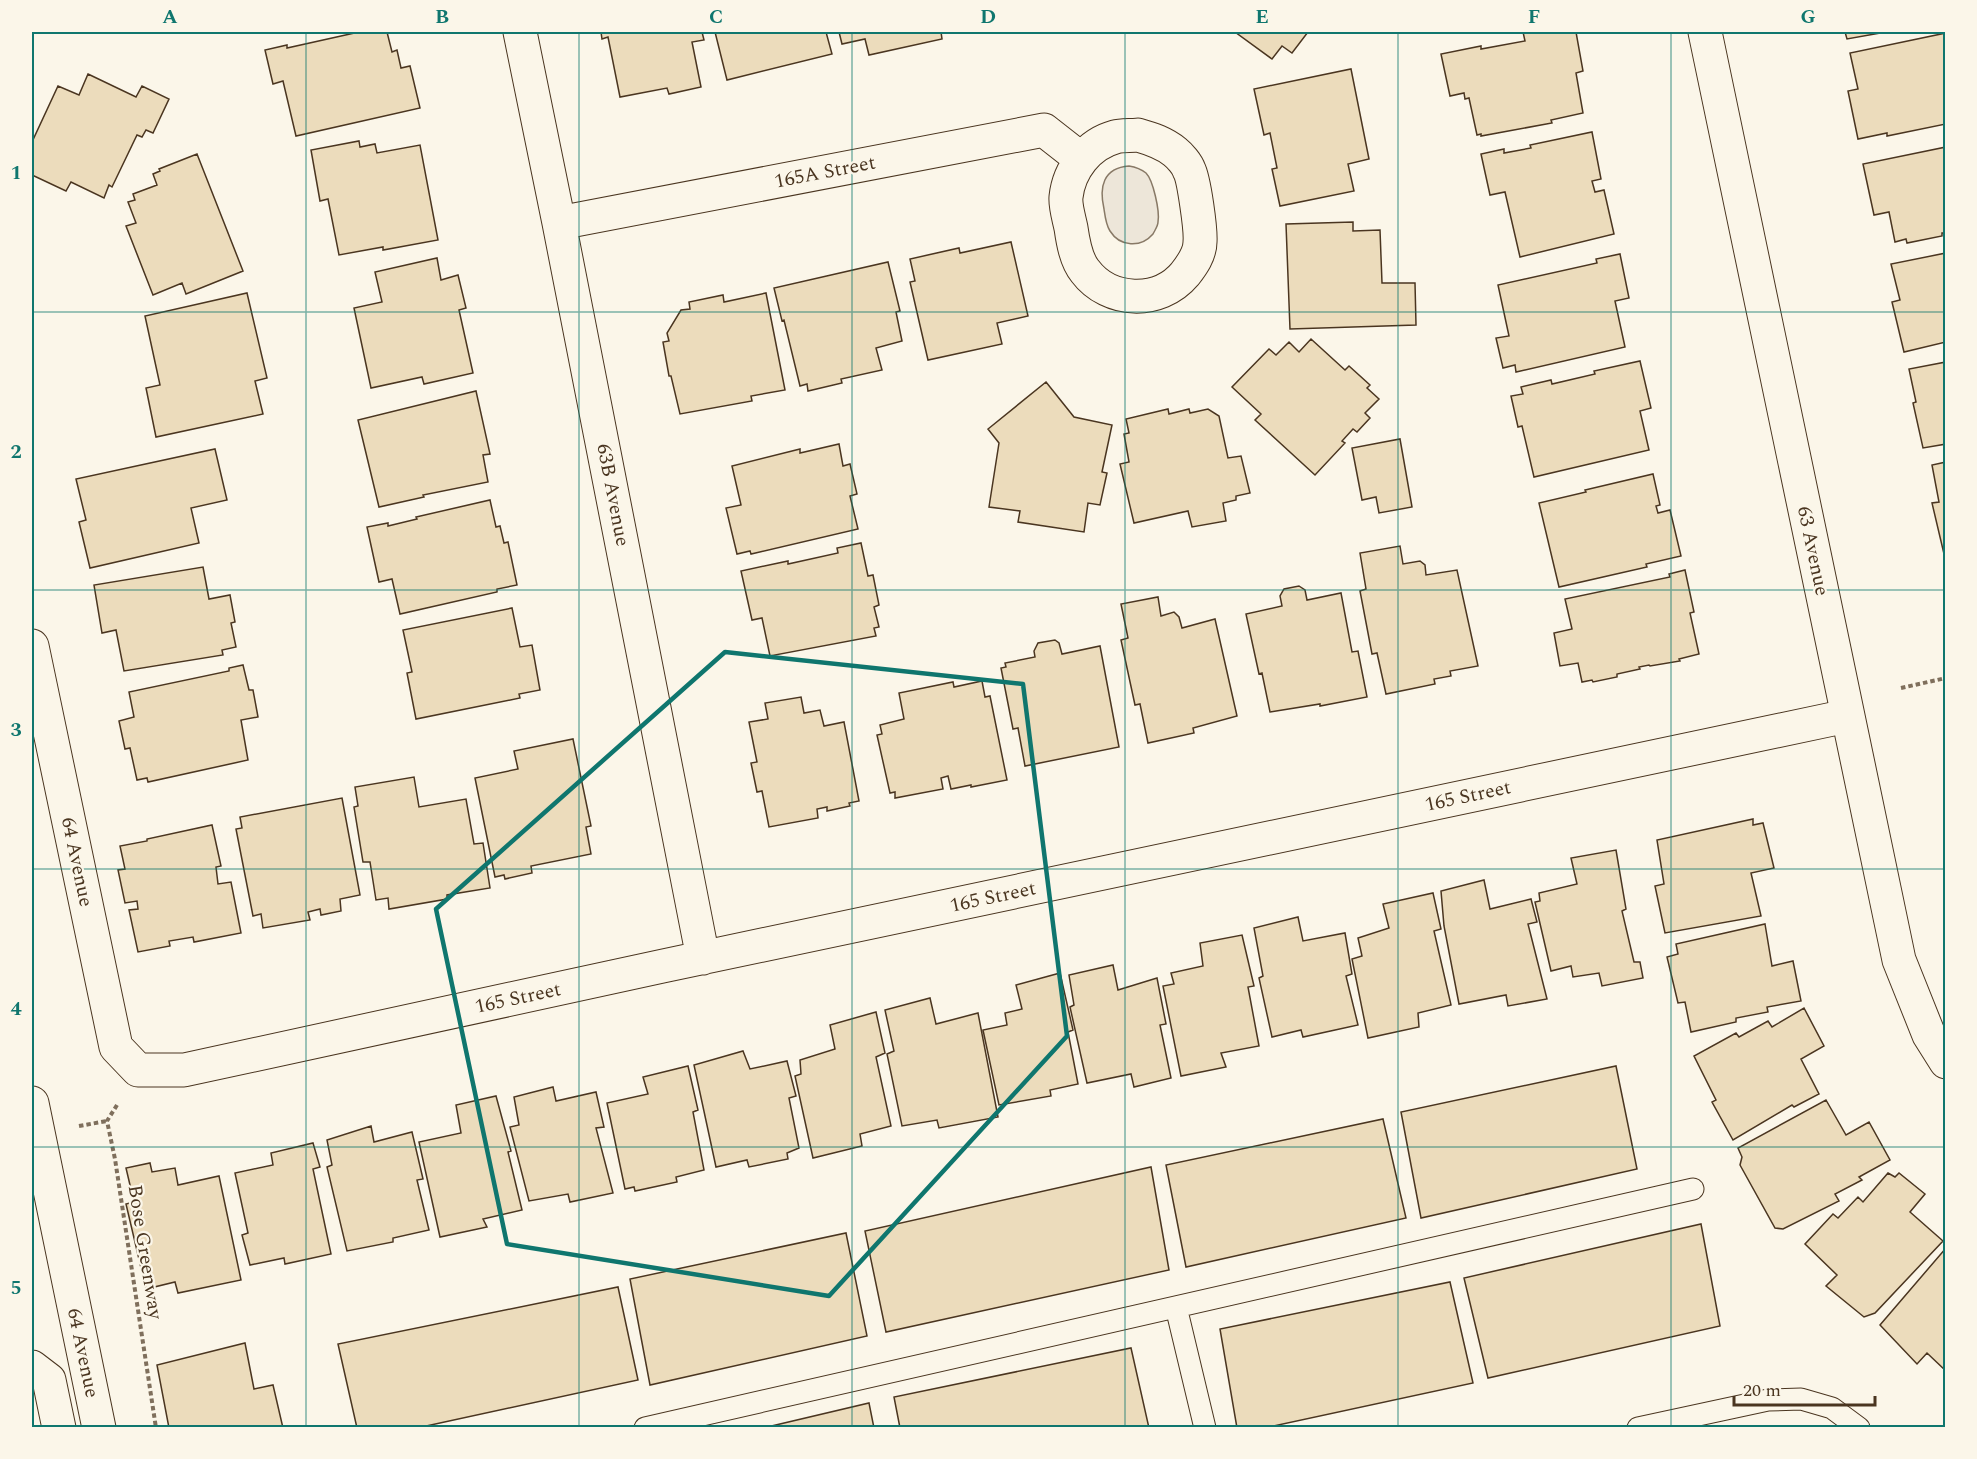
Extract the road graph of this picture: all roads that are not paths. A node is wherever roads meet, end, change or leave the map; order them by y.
1 (520, 32) edge
2 (1705, 32) edge
3 (1081, 159) junction
4 (560, 223) junction
5 (32, 646) edge
6 (1847, 716) junction
7 (703, 958) junction
8 (1946, 1062) edge
9 (138, 1070) joint
10 (32, 1103) edge
11 (1693, 1189) dead end
12 (1176, 1307) junction
13 (32, 1367) edge
14 (59, 1428) edge
15 (99, 1428) edge
16 (645, 1428) edge
17 (1205, 1428) edge
18 (1638, 1428) edge
19 (1859, 1428) edge

1 - 4 street, 63B Avenue
2 - 6 street, 63 Avenue
3 - 3 street
3 - 4 street, 165A Street
4 - 7 street, 63B Avenue
5 - 9 street, 64 Avenue
6 - 7 street, 165 Street
6 - 8 street, 63 Avenue
7 - 9 street, 165 Street
10 - 15 street, 64 Avenue
11 - 12 lane
12 - 16 lane
12 - 17 lane
13 - 14 street
18 - 19 lane

